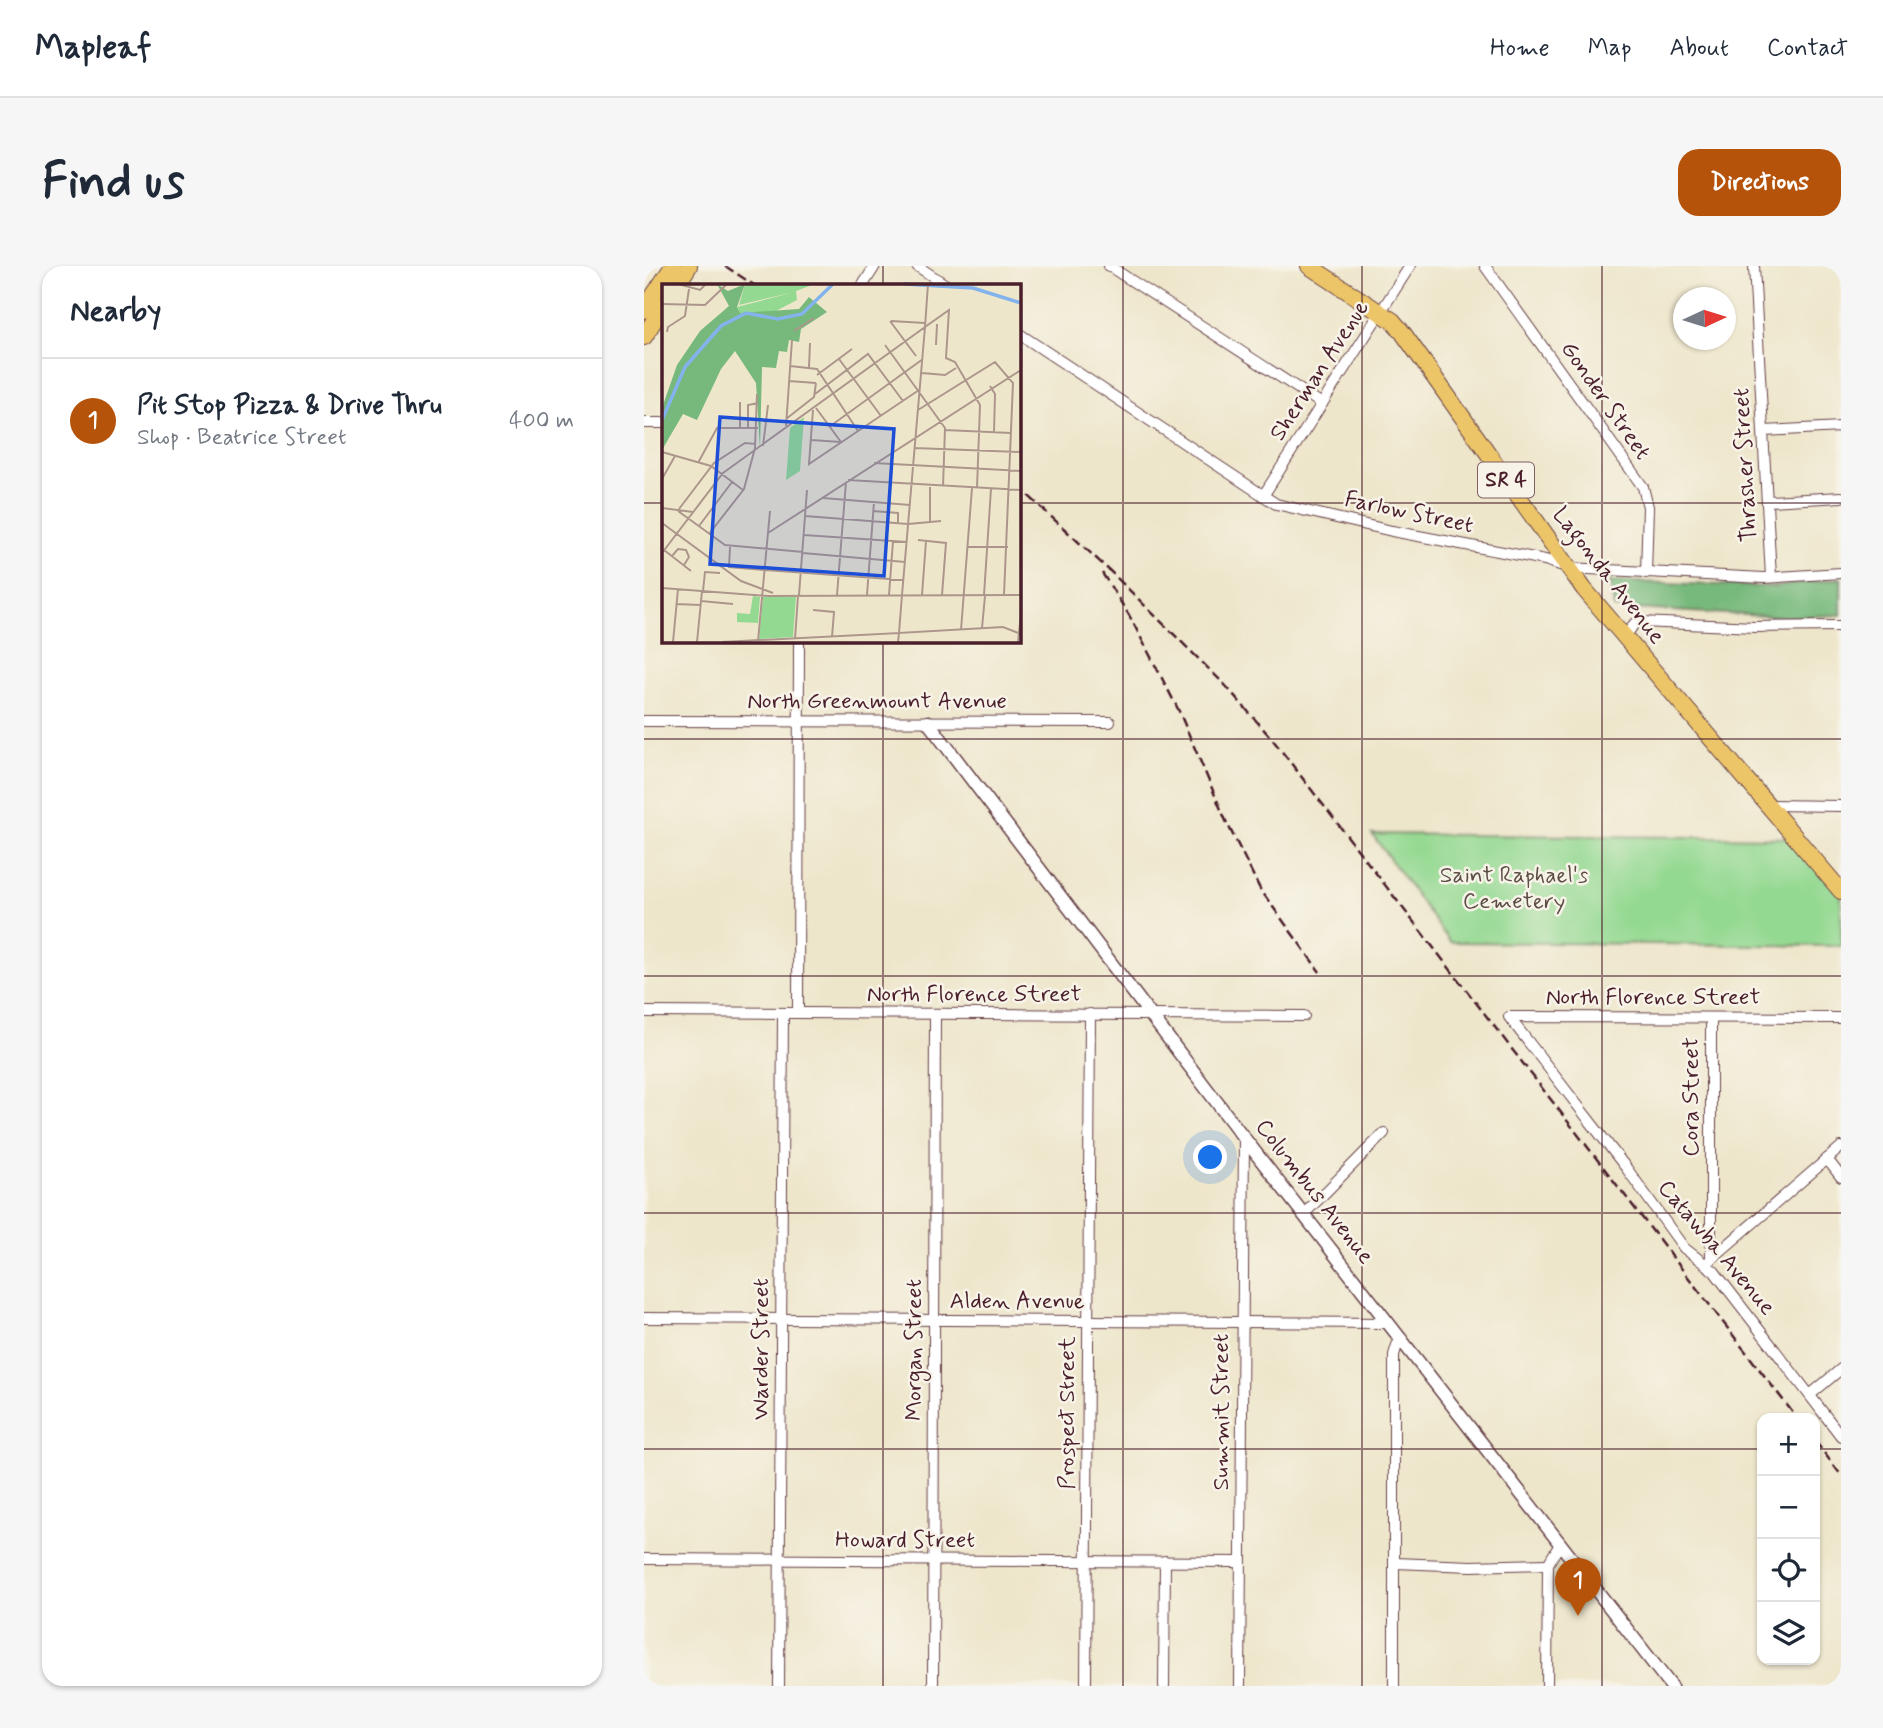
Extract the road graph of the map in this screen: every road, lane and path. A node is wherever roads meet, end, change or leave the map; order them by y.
1 (673, 266) edge
2 (689, 266) edge
3 (875, 266) edge
4 (917, 266) edge
5 (1109, 266) edge
6 (1309, 266) edge
7 (1410, 266) edge
8 (1485, 266) edge
9 (1754, 266) edge
10 (666, 284) edge
11 (678, 284) edge
12 (864, 284) edge
13 (944, 284) edge
14 (660, 299) edge
15 (644, 310) edge
16 (1381, 313) junction
17 (1020, 334) edge
18 (644, 337) edge
19 (1322, 404) junction
20 (644, 423) edge
21 (662, 423) edge
22 (1841, 427) edge
23 (1764, 431) junction
24 (1263, 496) junction
25 (1841, 497) edge
26 (1768, 501) junction
27 (1569, 568) junction
28 (1646, 573) junction
29 (1841, 573) edge
30 (1771, 577) junction
31 (1841, 626) edge
32 (1625, 637) junction
33 (799, 642) edge
34 (644, 721) edge
35 (799, 721) junction
36 (928, 722) junction
37 (1110, 722) dead end
38 (1768, 805) junction
39 (1841, 806) edge
40 (1841, 891) edge
41 (644, 1012) edge
42 (783, 1013) junction
43 (798, 1013) junction
44 (935, 1014) junction
45 (1090, 1014) junction
46 (1152, 1015) junction
47 (1304, 1016) dead end
48 (1712, 1018) junction
49 (1841, 1018) edge
50 (1536, 1052) joint
51 (1384, 1133) dead end
52 (1244, 1138) junction
53 (1841, 1147) edge
54 (1827, 1159) junction
55 (1841, 1177) edge
56 (1304, 1214) junction
57 (1709, 1261) junction
58 (644, 1318) edge
59 (782, 1320) junction
60 (935, 1321) junction
61 (1088, 1321) junction
62 (1242, 1321) junction
63 (1389, 1323) junction
64 (1402, 1339) junction
65 (1841, 1369) edge
66 (1810, 1395) junction
67 (1841, 1436) edge
68 (1560, 1544) junction
69 (644, 1559) edge
70 (780, 1560) junction
71 (934, 1560) junction
72 (1087, 1561) junction
73 (1165, 1561) junction
74 (1240, 1562) junction
75 (1395, 1563) junction
76 (1548, 1564) junction
77 (779, 1686) edge
78 (933, 1686) edge
79 (1086, 1686) edge
80 (1164, 1686) edge
81 (1240, 1686) edge
82 (1394, 1686) edge
83 (1546, 1686) edge
84 (1671, 1686) edge

1 - 10 main road
2 - 11 main road
3 - 12 street
4 - 13 street
5 - 19 street
6 - 16 main road, Lagonda Avenue / SR 4
7 - 16 street, Sherman Avenue
8 - 28 street, Gonder Street
9 - 23 street, Thrasher Street
14 - 15 main road
14 - 18 main road
16 - 19 street, Sherman Avenue
16 - 27 main road, Lagonda Avenue / SR 4
17 - 24 street, Farlow Street
19 - 24 street, Sherman Avenue
20 - 21 street
22 - 23 street
23 - 26 street, Thrasher Street
24 - 27 street, Farlow Street
25 - 26 street
26 - 30 street, Thrasher Street
27 - 28 street, Farlow Street
27 - 32 main road, Lagonda Avenue / SR 4
28 - 30 street, Farlow Street
29 - 30 street, Farlow Street
31 - 32 street
32 - 38 main road, Lagonda Avenue / SR 4
33 - 35 street
34 - 35 street, North Greenmount Avenue
35 - 36 street, North Greenmount Avenue
35 - 43 street
36 - 37 street, North Greenmount Avenue
36 - 46 street, Columbus Avenue
38 - 39 street
38 - 40 main road, Lagonda Avenue / SR 4
41 - 42 street, North Florence Street
42 - 43 street, North Florence Street
42 - 59 street, Warder Street
43 - 44 street, North Florence Street
44 - 45 street, North Florence Street
44 - 60 street, Morgan Street
45 - 46 street, North Florence Street
45 - 61 street, Prospect Street
46 - 47 street, North Florence Street
46 - 52 street, Columbus Avenue
48 - 49 street, North Florence Street
48 - 50 street, North Florence Street
48 - 57 street, Cora Street
50 - 57 street, Catawba Avenue
51 - 56 street
52 - 56 street, Columbus Avenue
52 - 62 street, Summit Street
53 - 54 street
54 - 55 street
54 - 57 street
56 - 63 street, Columbus Avenue
57 - 66 street, Catawba Avenue
58 - 59 street, Alden Avenue
59 - 60 street, Alden Avenue
59 - 70 street, Warder Street
60 - 61 street, Alden Avenue
60 - 71 street, Morgan Street
61 - 62 street, Alden Avenue
61 - 72 street, Prospect Street
62 - 63 street, Alden Avenue
62 - 74 street, Summit Street
63 - 64 street, Columbus Avenue
64 - 68 street, Columbus Avenue
64 - 75 street
65 - 66 street
66 - 67 street, Catawba Avenue
68 - 76 street
68 - 84 street, Columbus Avenue
69 - 70 street, Howard Street
70 - 71 street, Howard Street
70 - 77 street, Warder Street
71 - 72 street, Howard Street
71 - 78 street, Morgan Street
72 - 73 street, Howard Street
72 - 79 street, Prospect Street
73 - 74 street, Howard Street
73 - 80 street
74 - 81 street, Summit Street
75 - 76 street
75 - 82 street
76 - 83 street

